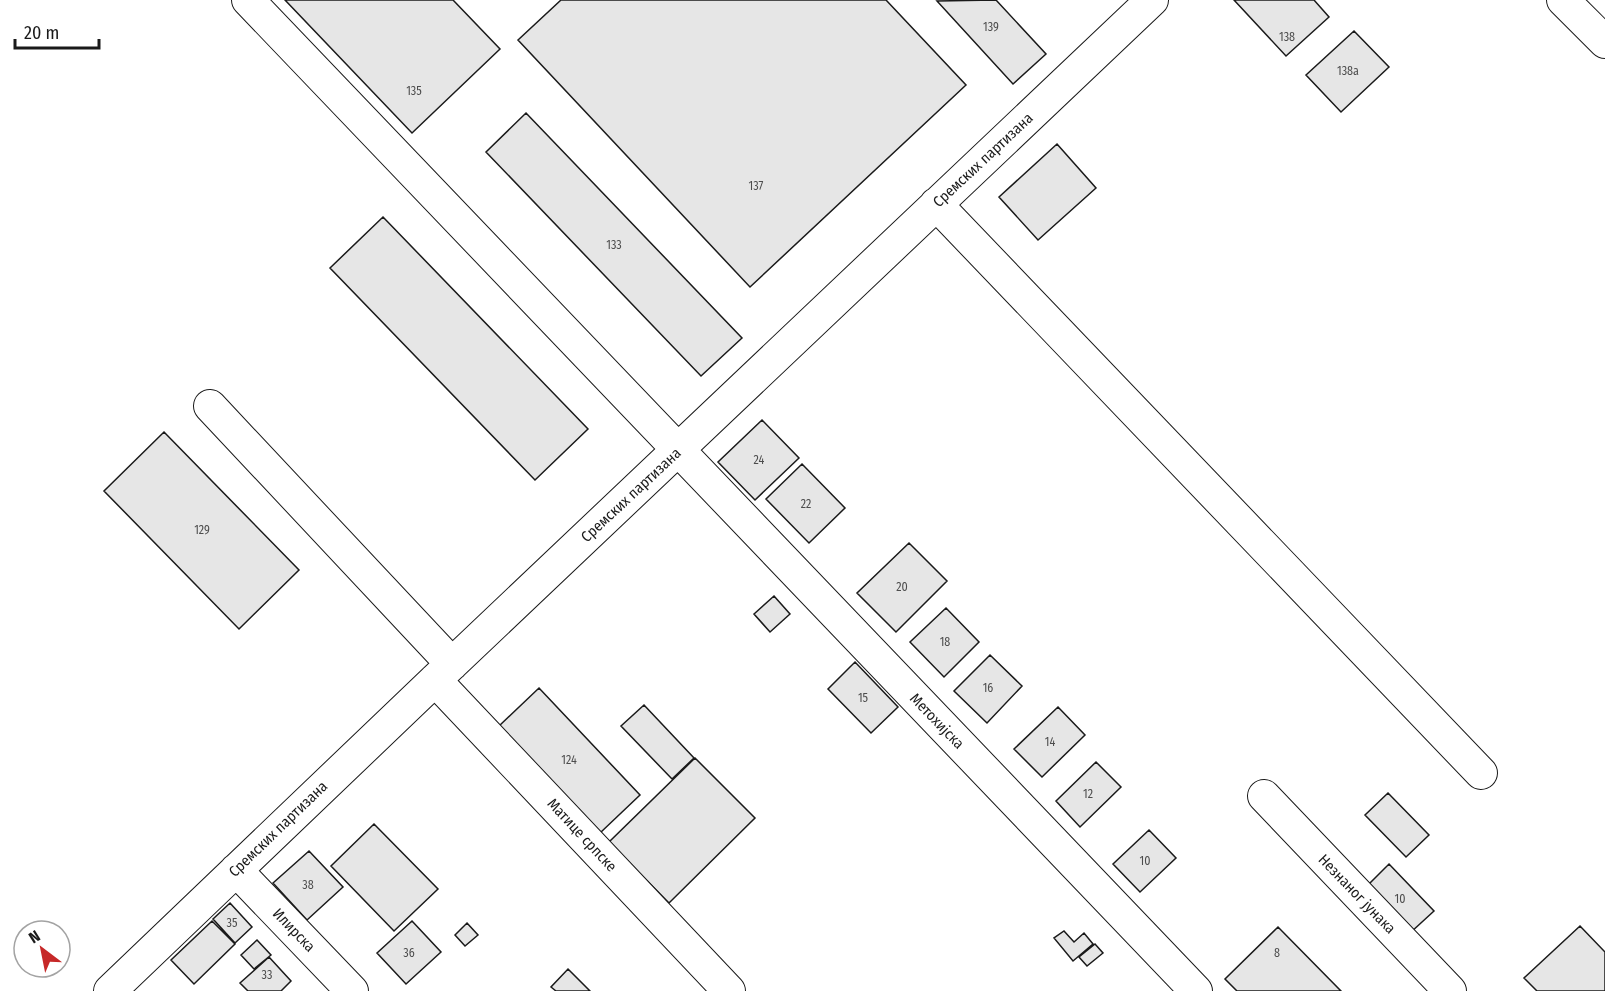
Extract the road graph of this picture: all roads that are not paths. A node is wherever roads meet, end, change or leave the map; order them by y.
1 (248, 0) edge
2 (1152, 0) edge
3 (1563, 0) edge
4 (1605, 42) edge
5 (936, 204) junction
6 (210, 406) dead end
7 (679, 450) junction
8 (443, 672) junction
9 (1481, 773) dead end
10 (1264, 796) dead end
11 (236, 870) junction
12 (110, 991) edge
13 (352, 991) edge
14 (729, 991) edge
15 (1196, 991) edge
16 (1450, 991) edge

1 - 7 street, Метохијска
2 - 5 street, Сремских партизана
3 - 4 street
5 - 7 street, Сремских партизана
5 - 9 street
6 - 8 street, Матице српске
7 - 8 street, Сремских партизана
7 - 15 street, Метохијска
8 - 11 street, Сремских партизана
8 - 14 street, Матице српске
10 - 16 street, Незнаног јунака
11 - 12 street, Сремских партизана
11 - 13 street, Илирска

